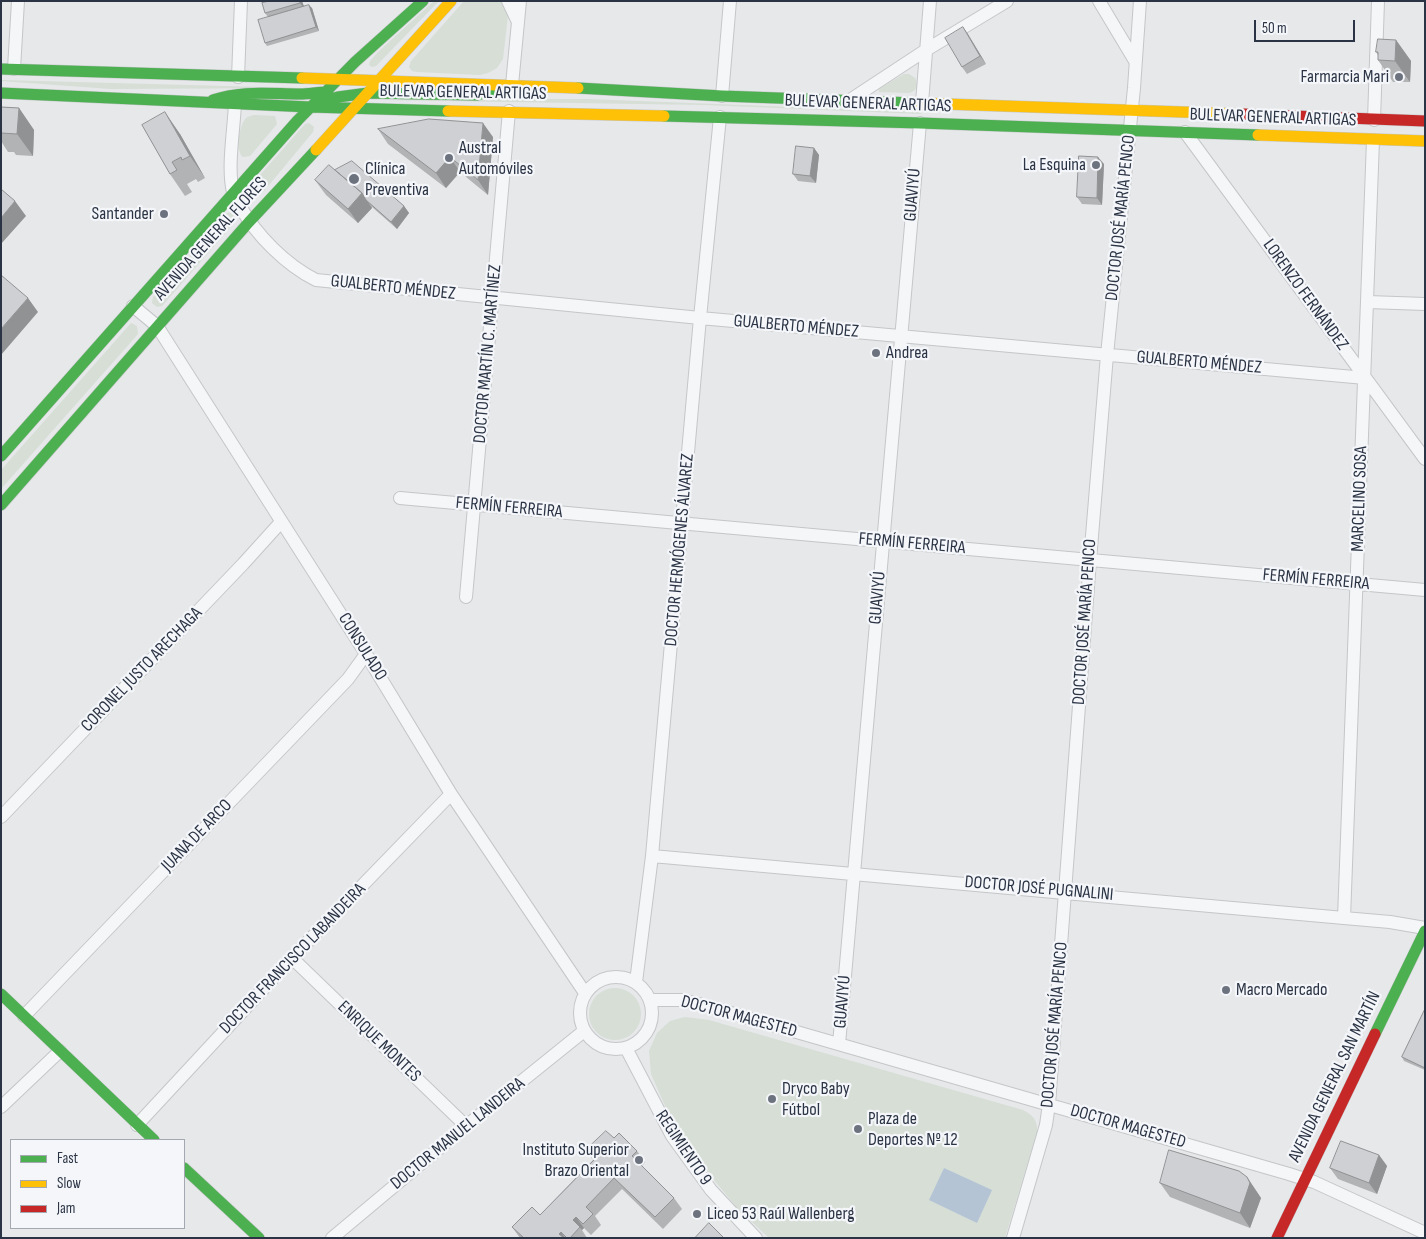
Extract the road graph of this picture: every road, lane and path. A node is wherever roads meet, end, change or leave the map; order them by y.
1 (18, 1) edge
2 (241, 1) edge
3 (423, 1) edge
4 (451, 1) edge
5 (508, 1) edge
6 (520, 1) edge
7 (730, 1) edge
8 (930, 1) edge
9 (1008, 1) edge
10 (1099, 1) edge
11 (1140, 1) edge
12 (1378, 1) edge
13 (518, 22) junction
14 (926, 50) junction
15 (1135, 61) junction
16 (8, 69) edge
17 (238, 77) junction
18 (338, 79) junction
19 (380, 81) junction
20 (512, 85) junction
21 (325, 92) junction
22 (1, 93) edge
23 (368, 93) junction
24 (722, 96) junction
25 (850, 100) junction
26 (208, 102) junction
27 (235, 103) junction
28 (922, 103) junction
29 (310, 107) junction
30 (354, 108) junction
31 (1132, 110) junction
32 (509, 111) junction
33 (720, 117) junction
34 (1374, 120) junction
35 (920, 122) junction
36 (1425, 122) edge
37 (1130, 130) junction
38 (1185, 132) junction
39 (1373, 140) junction
40 (1425, 142) edge
41 (233, 193) junction
42 (249, 222) junction
43 (494, 299) junction
44 (1368, 302) junction
45 (1425, 304) edge
46 (133, 306) junction
47 (700, 318) junction
48 (156, 326) junction
49 (901, 336) junction
50 (1107, 355) junction
51 (1365, 378) junction
52 (1, 456) edge
53 (1425, 458) edge
54 (400, 498) dead end
55 (1, 505) edge
56 (474, 505) junction
57 (281, 522) junction
58 (682, 524) junction
59 (883, 542) junction
60 (1090, 560) junction
61 (1356, 584) junction
62 (1425, 590) edge
63 (466, 597) dead end
64 (366, 654) junction
65 (451, 794) junction
66 (1, 817) edge
67 (652, 856) junction
68 (854, 873) junction
69 (1065, 892) junction
70 (1344, 918) junction
71 (1425, 930) edge
72 (292, 958) junction
73 (636, 982) junction
74 (585, 993) junction
75 (1, 994) edge
76 (650, 1000) junction
77 (24, 1016) junction
78 (584, 1031) junction
79 (839, 1044) junction
80 (626, 1048) junction
81 (60, 1050) junction
82 (1049, 1104) junction
83 (1, 1107) edge
84 (137, 1125) junction
85 (466, 1126) junction
86 (153, 1139) edge
87 (185, 1169) edge
88 (1305, 1179) junction
89 (1425, 1233) edge
90 (259, 1238) edge
91 (332, 1238) edge
92 (756, 1238) edge
93 (1013, 1238) edge
94 (1277, 1238) edge

1 - 16 street
2 - 17 street
3 - 18 main road, AVENIDA GENERAL FLORES
4 - 19 main road, AVENIDA GENERAL FLORES
5 - 13 street
6 - 13 street
7 - 24 street
8 - 14 street
9 - 14 street
10 - 15 street
11 - 15 street, DOCTOR JOSÉ MARÍA PENCO
12 - 34 street
13 - 20 street
14 - 25 street
14 - 28 street
15 - 31 street, DOCTOR JOSÉ MARÍA PENCO
16 - 17 main road, BULEVAR GENERAL ARTIGAS
17 - 18 main road, BULEVAR GENERAL ARTIGAS
18 - 19 main road, BULEVAR GENERAL ARTIGAS
18 - 21 main road, AVENIDA GENERAL FLORES
19 - 20 main road, BULEVAR GENERAL ARTIGAS
19 - 21 main road, BULEVAR GENERAL ARTIGAS
19 - 23 main road, AVENIDA GENERAL FLORES
20 - 23 main road, BULEVAR GENERAL ARTIGAS
20 - 24 main road, BULEVAR GENERAL ARTIGAS
21 - 26 main road, BULEVAR GENERAL ARTIGAS
21 - 29 main road, AVENIDA GENERAL FLORES
22 - 26 main road, BULEVAR GENERAL ARTIGAS
23 - 29 main road, BULEVAR GENERAL ARTIGAS
23 - 30 main road, AVENIDA GENERAL FLORES
24 - 25 main road, BULEVAR GENERAL ARTIGAS
25 - 28 main road, BULEVAR GENERAL ARTIGAS
26 - 27 main road, BULEVAR GENERAL ARTIGAS
27 - 29 main road, BULEVAR GENERAL ARTIGAS
27 - 41 street
28 - 31 main road, BULEVAR GENERAL ARTIGAS
29 - 30 main road, BULEVAR GENERAL ARTIGAS
29 - 41 main road, AVENIDA GENERAL FLORES
30 - 32 main road, BULEVAR GENERAL ARTIGAS
30 - 42 main road, AVENIDA GENERAL FLORES
31 - 34 main road, BULEVAR GENERAL ARTIGAS
31 - 37 street, DOCTOR JOSÉ MARÍA PENCO
32 - 33 main road, BULEVAR GENERAL ARTIGAS
32 - 43 street, DOCTOR MARTÍN C. MARTÍNEZ
33 - 35 main road, BULEVAR GENERAL ARTIGAS
33 - 47 street, DOCTOR HERMÓGENES ÁLVAREZ
34 - 36 main road, BULEVAR GENERAL ARTIGAS
35 - 37 main road, BULEVAR GENERAL ARTIGAS
35 - 49 street, GUAVIYÚ
37 - 38 main road, BULEVAR GENERAL ARTIGAS
37 - 50 street, DOCTOR JOSÉ MARÍA PENCO
38 - 39 main road, BULEVAR GENERAL ARTIGAS
38 - 51 street, LORENZO FERNÁNDEZ
39 - 40 main road, BULEVAR GENERAL ARTIGAS
39 - 44 street, MARCELINO SOSA
41 - 42 street, GUALBERTO MÉNDEZ
41 - 46 main road, AVENIDA GENERAL FLORES
42 - 43 street, GUALBERTO MÉNDEZ
42 - 48 main road, AVENIDA GENERAL FLORES
43 - 47 street, GUALBERTO MÉNDEZ
43 - 56 street, DOCTOR MARTÍN C. MARTÍNEZ
44 - 45 street
44 - 51 street, MARCELINO SOSA
46 - 48 street, CONSULADO
46 - 52 main road, AVENIDA GENERAL FLORES
47 - 49 street, GUALBERTO MÉNDEZ
47 - 58 street, DOCTOR HERMÓGENES ÁLVAREZ
48 - 55 main road, AVENIDA GENERAL FLORES
48 - 57 street, CONSULADO
49 - 50 street, GUALBERTO MÉNDEZ
49 - 59 street, GUAVIYÚ
50 - 51 street, GUALBERTO MÉNDEZ
50 - 60 street, DOCTOR JOSÉ MARÍA PENCO
51 - 53 street, LORENZO FERNÁNDEZ
51 - 61 street, MARCELINO SOSA
54 - 56 street, FERMÍN FERREIRA
56 - 58 street, FERMÍN FERREIRA
56 - 63 street, DOCTOR MARTÍN C. MARTÍNEZ
57 - 64 street, CONSULADO
57 - 66 street, CORONEL JUSTO ARECHAGA
58 - 59 street, FERMÍN FERREIRA
58 - 67 street, DOCTOR HERMÓGENES ÁLVAREZ
59 - 60 street, FERMÍN FERREIRA
59 - 68 street, GUAVIYÚ
60 - 61 street, FERMÍN FERREIRA
60 - 69 street, DOCTOR JOSÉ MARÍA PENCO
61 - 62 street, FERMÍN FERREIRA
61 - 70 street, MARCELINO SOSA
64 - 65 street, CONSULADO
64 - 77 street, JUANA DE ARCO
65 - 72 street, DOCTOR FRANCISCO LABANDEIRA
65 - 74 street, CONSULADO
67 - 68 street, DOCTOR JOSÉ PUGNALINI
67 - 73 street, DOCTOR HERMÓGENES ÁLVAREZ
68 - 69 street, DOCTOR JOSÉ PUGNALINI
68 - 79 street, GUAVIYÚ
69 - 70 street, DOCTOR JOSÉ PUGNALINI
69 - 82 street, DOCTOR JOSÉ MARÍA PENCO
70 - 71 street, DOCTOR JOSÉ PUGNALINI
71 - 88 main road, AVENIDA GENERAL SAN MARTÍN
72 - 84 street, DOCTOR FRANCISCO LABANDEIRA
72 - 85 street, ENRIQUE MONTES
73 - 74 street
73 - 76 street
74 - 78 street
75 - 77 main road
76 - 79 street, DOCTOR MAGESTED
76 - 80 street
77 - 81 main road
78 - 80 street
78 - 85 street, DOCTOR MANUEL LANDEIRA
79 - 82 street, DOCTOR MAGESTED
80 - 92 street, REGIMIENTO 9
81 - 83 street
81 - 84 main road
82 - 88 street, DOCTOR MAGESTED
82 - 93 street, DOCTOR JOSÉ MARÍA PENCO
84 - 86 main road
85 - 91 street, DOCTOR MANUEL LANDEIRA
87 - 90 main road
88 - 89 street, DOCTOR MAGESTED
88 - 94 main road, AVENIDA GENERAL SAN MARTÍN

